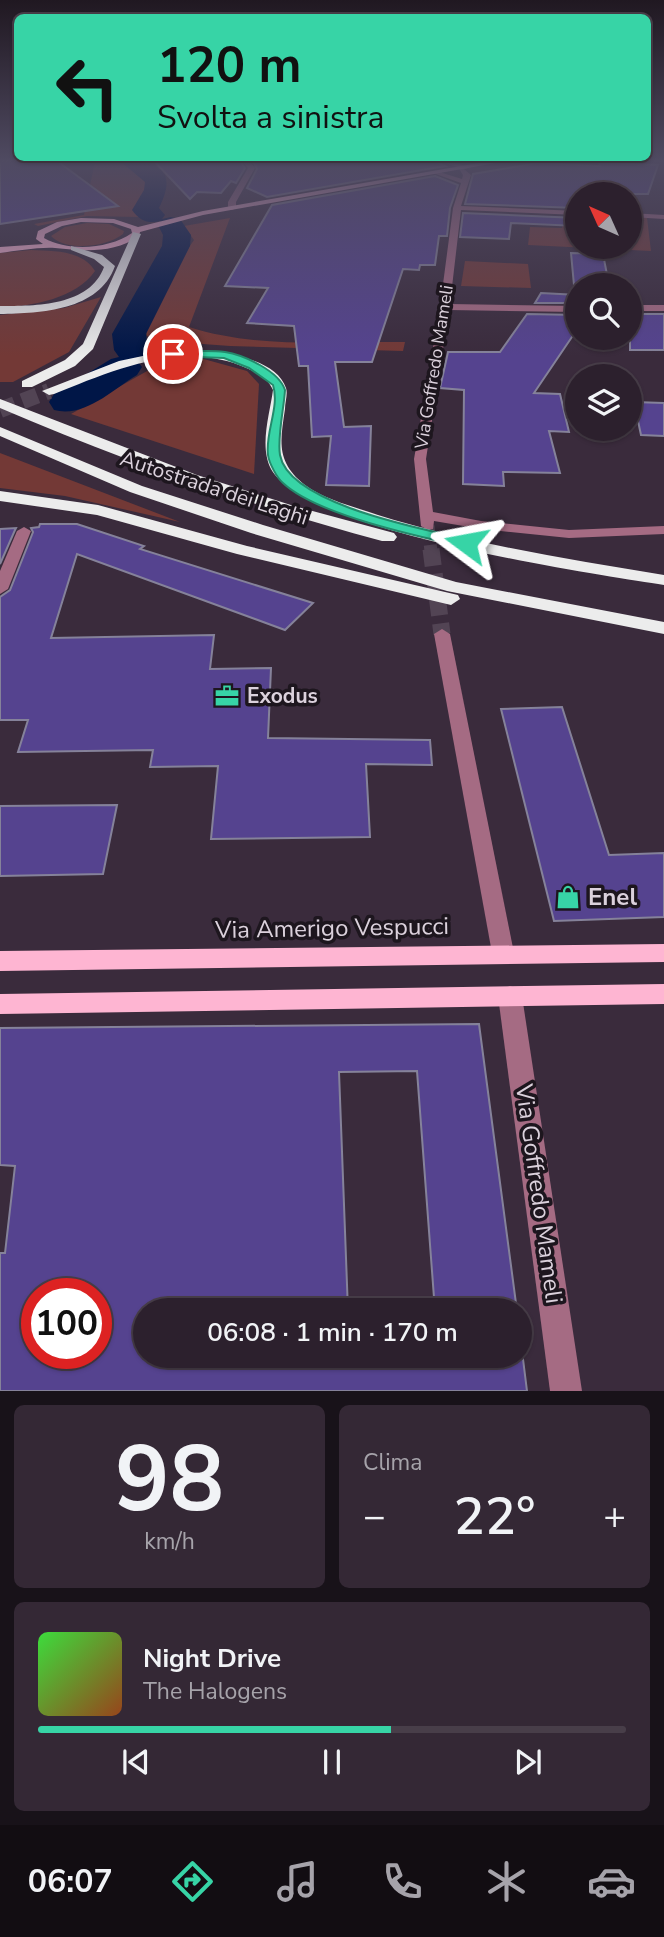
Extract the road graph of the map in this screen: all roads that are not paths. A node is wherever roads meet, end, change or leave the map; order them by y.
1 (56, 226) edge
2 (127, 226) edge
3 (157, 226) edge
4 (455, 226) edge
5 (136, 232) junction
6 (41, 233) junction
7 (52, 246) junction
8 (0, 248) edge
9 (75, 248) junction
10 (445, 307) junction
11 (664, 308) edge
12 (565, 309) edge
13 (642, 309) edge
14 (0, 310) edge
15 (27, 384) tunnel mouth
16 (49, 391) tunnel mouth
17 (0, 403) edge
18 (0, 431) edge
19 (0, 496) edge
20 (664, 530) edge
21 (24, 531) dead end
22 (664, 580) edge
23 (0, 589) edge
24 (664, 593) edge
25 (664, 629) edge
26 (442, 634) tunnel mouth
27 (503, 953) junction
28 (664, 953) edge
29 (0, 961) edge
30 (664, 994) edge
31 (510, 996) junction
32 (0, 1004) edge
33 (566, 1391) edge

1 - 6 main road
2 - 5 main road
3 - 5 main road
4 - 10 street, Via Goffredo Mameli
5 - 9 main road
5 - 15 highway
6 - 7 main road
6 - 8 main road
7 - 8 main road
7 - 9 main road
9 - 14 highway
10 - 12 street
10 - 20 street, Via Goffredo Mameli
11 - 13 street
16 - 22 highway
17 - 24 highway, Autostrada dei Laghi
18 - 25 highway, Autostrada dei Laghi
19 - 25 highway
21 - 23 street
26 - 27 street
27 - 28 main road, Via Amerigo Vespucci
27 - 29 main road, Via Amerigo Vespucci
30 - 31 main road
31 - 32 main road
31 - 33 street, Via Goffredo Mameli

